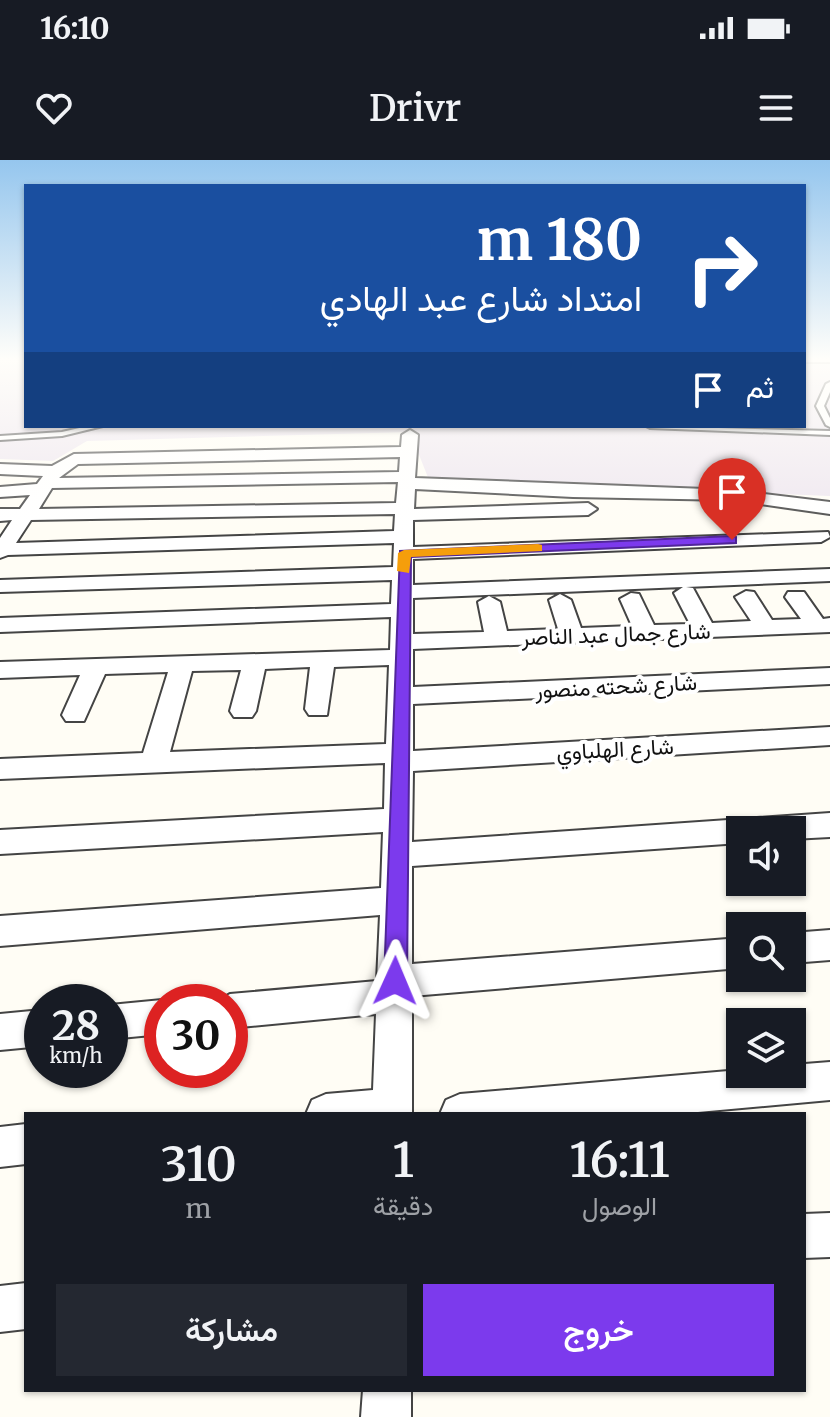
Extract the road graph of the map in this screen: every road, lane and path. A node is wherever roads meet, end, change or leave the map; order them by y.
1 (87, 428) edge
2 (718, 428) edge
3 (830, 433) edge
4 (0, 438) edge
5 (0, 469) edge
6 (231, 480) junction
7 (48, 481) junction
8 (0, 492) edge
9 (797, 502) junction
10 (830, 508) edge
11 (220, 511) junction
12 (26, 514) junction
13 (0, 515) edge
14 (405, 522) junction
15 (826, 542) edge
16 (209, 543) junction
17 (2, 546) edge
18 (830, 575) edge
19 (195, 580) junction
20 (0, 586) edge
21 (685, 593) dead end
22 (746, 597) dead end
23 (796, 597) dead end
24 (631, 599) dead end
25 (560, 600) dead end
26 (489, 602) dead end
27 (185, 618) junction
28 (0, 625) edge
29 (824, 626) edge
30 (766, 628) junction
31 (705, 630) junction
32 (647, 633) junction
33 (572, 636) junction
34 (497, 639) junction
35 (402, 650) junction
36 (323, 659) junction
37 (255, 662) junction
38 (182, 665) junction
39 (96, 667) junction
40 (1, 671) edge
41 (830, 676) edge
42 (401, 696) junction
43 (318, 709) dead end
44 (243, 711) dead end
45 (75, 715) dead end
46 (830, 736) edge
47 (400, 757) junction
48 (153, 764) junction
49 (0, 769) edge
50 (399, 820) junction
51 (830, 825) edge
52 (806, 827) edge
53 (726, 832) edge
54 (0, 842) edge
55 (398, 855) junction
56 (397, 900) junction
57 (0, 931) edge
58 (830, 945) edge
59 (806, 947) edge
60 (726, 954) edge
61 (395, 988) junction
62 (248, 1008) edge
63 (24, 1030) edge
64 (0, 1032) edge
65 (830, 1081) edge
66 (392, 1111) edge
67 (370, 1112) edge
68 (482, 1112) edge
69 (24, 1144) edge
70 (0, 1147) edge
71 (830, 1235) edge
72 (806, 1236) edge
73 (24, 1306) edge
74 (0, 1309) edge
75 (387, 1392) edge
76 (386, 1417) edge

1 - 4 lane
2 - 3 lane
5 - 7 street
6 - 7 street
6 - 11 street
6 - 14 street
7 - 8 street
7 - 12 street
7 - 14 street
9 - 10 street
9 - 14 street
9 - 14 street
9 - 15 street
11 - 12 street
11 - 14 street
11 - 16 street
12 - 13 street
12 - 17 street
14 - 15 street
14 - 16 street
14 - 18 street
14 - 19 street
14 - 27 street
14 - 35 street
16 - 17 street
16 - 19 street
19 - 20 street
19 - 27 street
21 - 31 street
22 - 30 street
23 - 29 street
24 - 32 street
25 - 33 street
26 - 34 street
27 - 28 street
29 - 30 street, شارع جمال عبد الناصر
30 - 31 street, شارع جمال عبد الناصر
31 - 32 street, شارع جمال عبد الناصر
32 - 33 street, شارع جمال عبد الناصر
33 - 34 street, شارع جمال عبد الناصر
34 - 35 street, شارع جمال عبد الناصر
35 - 36 street, شارع جمال عبد الناصر
35 - 42 street
36 - 37 street, شارع جمال عبد الناصر
36 - 43 street
37 - 38 street, شارع جمال عبد الناصر
37 - 44 street
38 - 39 street, شارع جمال عبد الناصر
38 - 48 street
39 - 40 street, شارع جمال عبد الناصر
39 - 45 street
41 - 42 street, شارع شحته منصور
42 - 47 street
46 - 47 street, شارع الهلباوي
47 - 48 street, شارع الهلباوي
47 - 50 street
48 - 49 street, شارع الهلباوي
50 - 54 street
50 - 55 street
51 - 52 street
53 - 55 street
55 - 56 street
56 - 57 street
56 - 61 street
58 - 59 street
60 - 61 street
61 - 62 street
61 - 66 street
63 - 64 street
65 - 68 street
66 - 67 street
69 - 70 street
71 - 72 street
73 - 74 street
75 - 76 street

